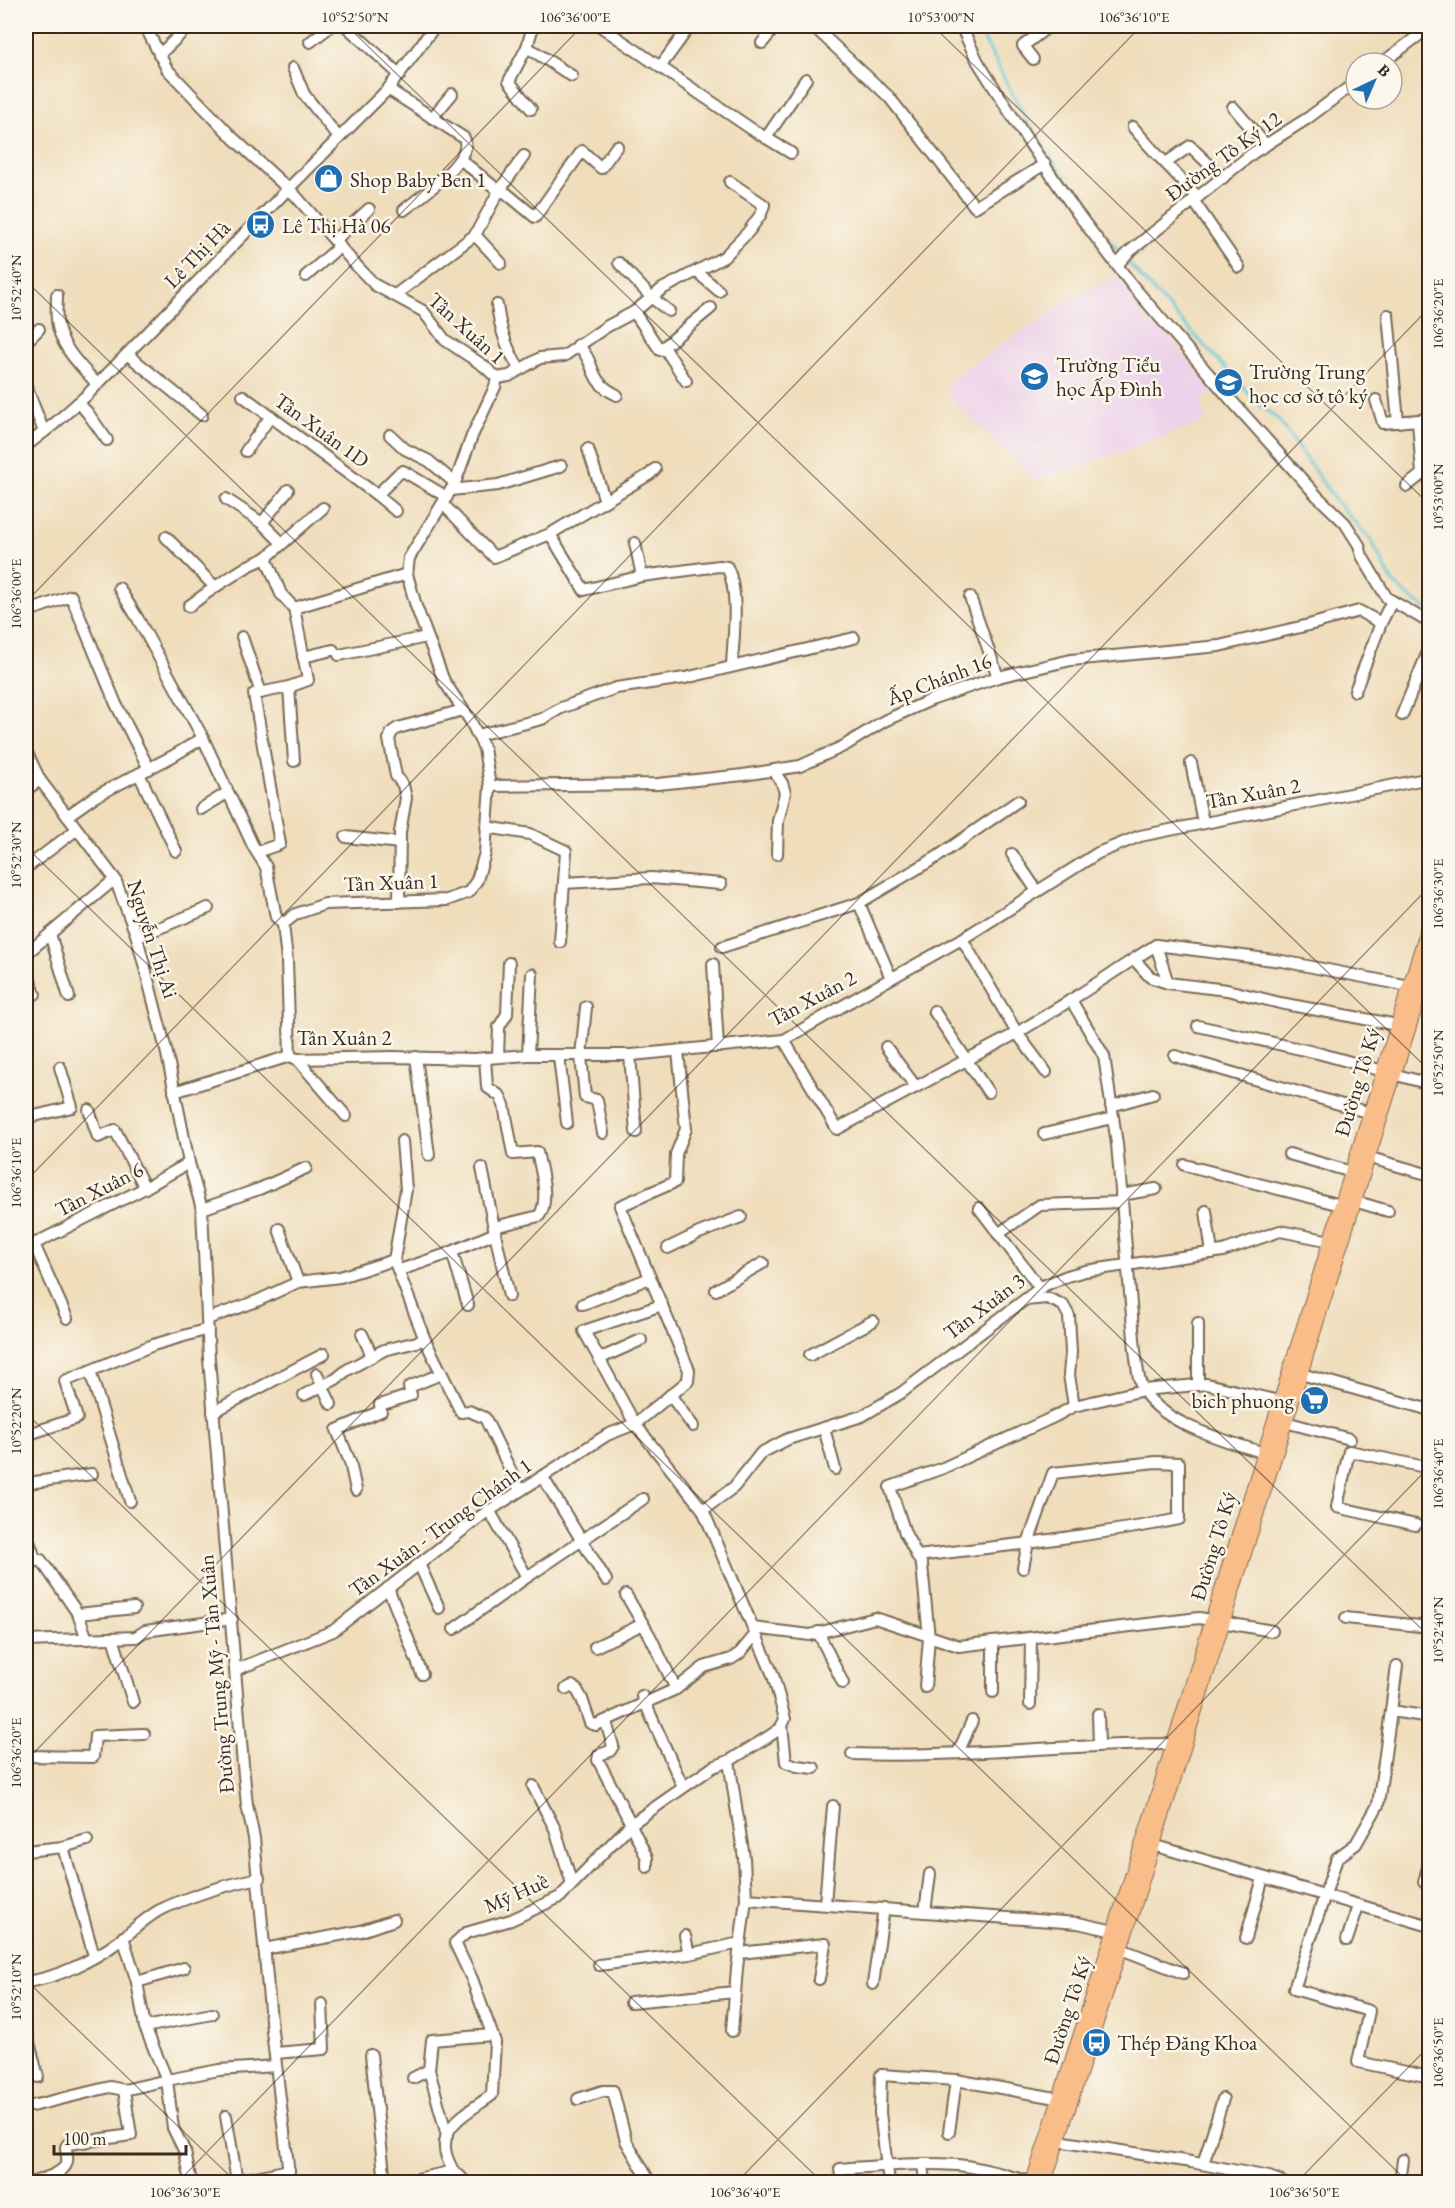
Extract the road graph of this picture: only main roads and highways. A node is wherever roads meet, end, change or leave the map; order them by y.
1 (1430, 922) edge
2 (1430, 959) edge
3 (1427, 977) edge
4 (1388, 1073) junction
5 (1348, 1203) junction
6 (1294, 1373) junction
7 (1285, 1403) junction
8 (1217, 1621) junction
9 (1066, 2099) junction
10 (1053, 2140) junction
11 (1032, 2182) edge
12 (1044, 2182) edge

1 - 4 main road, Đường Tô Ký
2 - 3 main road, Đường Tô Ký
3 - 4 main road, Đường Tô Ký
4 - 5 main road, Đường Tô Ký
4 - 5 main road, Đường Tô Ký
5 - 6 main road, Đường Tô Ký
5 - 6 main road, Đường Tô Ký
6 - 7 main road, Đường Tô Ký
7 - 8 main road, Đường Tô Ký
7 - 8 main road, Đường Tô Ký
8 - 9 main road, Đường Tô Ký
8 - 9 main road, Đường Tô Ký
9 - 10 main road, Đường Tô Ký
10 - 11 main road, Đường Tô Ký
10 - 12 main road, Đường Tô Ký

